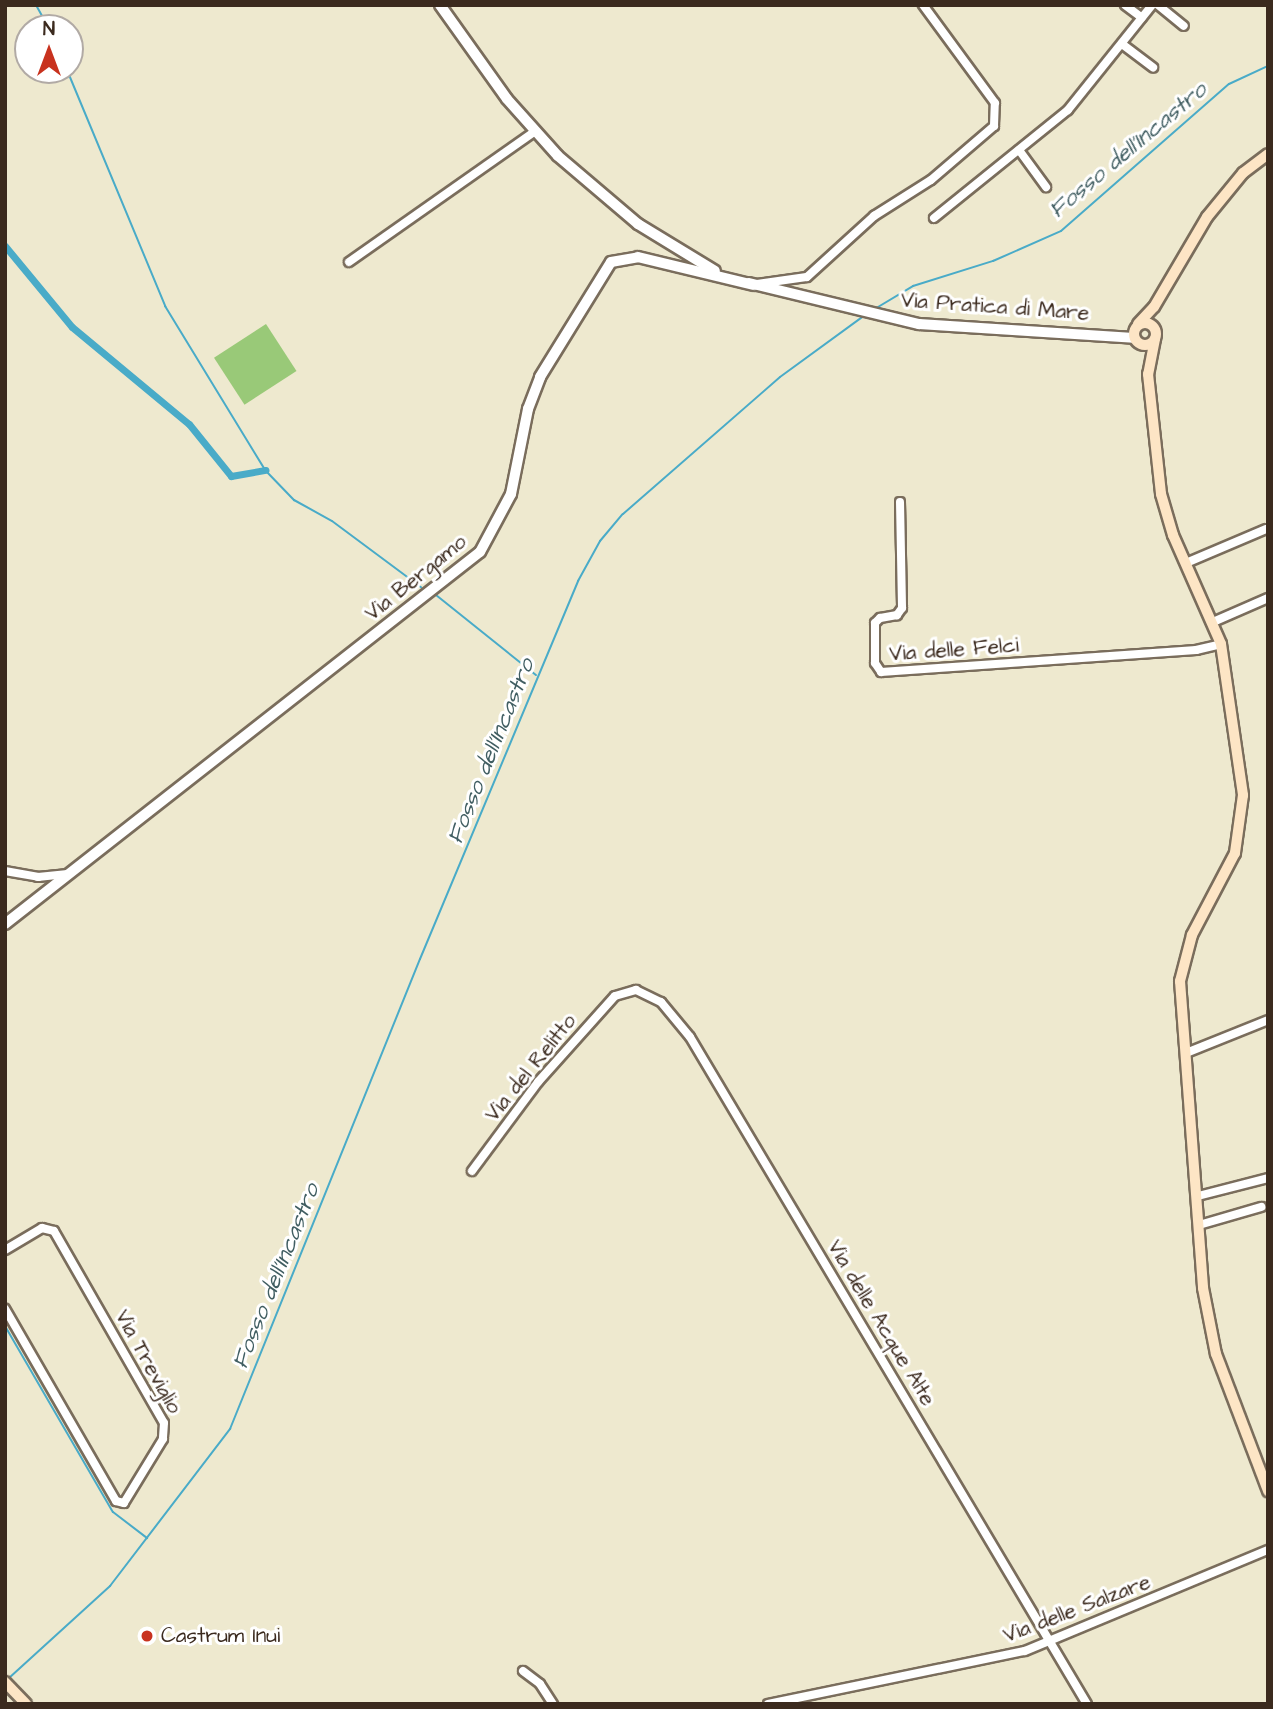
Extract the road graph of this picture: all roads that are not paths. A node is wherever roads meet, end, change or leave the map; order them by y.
1 (440, 5) edge
2 (923, 5) edge
3 (1125, 5) edge
4 (1155, 5) edge
5 (1142, 18) junction
6 (1184, 26) dead end
7 (1122, 44) junction
8 (1153, 67) dead end
9 (534, 132) junction
10 (1018, 150) junction
11 (1268, 154) edge
12 (1046, 187) dead end
13 (934, 218) dead end
14 (349, 262) dead end
15 (754, 285) junction
16 (1154, 307) junction
17 (1154, 327) junction
18 (1137, 333) junction
19 (1155, 339) junction
20 (1148, 361) junction
21 (900, 502) dead end
22 (1266, 530) dead end
23 (1185, 563) junction
24 (1268, 598) edge
25 (1213, 622) junction
26 (1221, 645) junction
27 (5, 871) edge
28 (68, 874) junction
29 (5, 924) edge
30 (622, 992) joint
31 (1268, 1020) edge
32 (1186, 1053) junction
33 (472, 1171) dead end
34 (1268, 1178) edge
35 (1198, 1196) junction
36 (1261, 1207) dead end
37 (1199, 1225) junction
38 (5, 1250) edge
39 (5, 1309) edge
40 (1268, 1491) edge
41 (1268, 1550) edge
42 (1050, 1642) junction
43 (523, 1671) dead end
44 (5, 1682) edge
45 (26, 1704) edge
46 (553, 1704) edge
47 (768, 1704) edge
48 (1087, 1704) edge

1 - 9 street, Via Pratica di Mare
2 - 15 street
3 - 5 street
4 - 5 street
4 - 6 street
5 - 7 street
7 - 8 street
7 - 10 street
9 - 14 street
9 - 15 street, Via Pratica di Mare
10 - 12 street
10 - 13 street
11 - 16 main road
15 - 18 street, Via Pratica di Mare
15 - 28 street, Via Bergamo
16 - 17 main road
16 - 18 main road
17 - 18 main road
17 - 19 main road
18 - 19 main road
18 - 20 main road
19 - 20 main road
20 - 23 main road
21 - 26 street, Via delle Felci
22 - 23 street
23 - 25 main road
24 - 25 street
25 - 26 main road
26 - 32 main road
27 - 28 street
28 - 29 street, Via Bergamo
30 - 33 street, Via del Relitto
30 - 42 street, Via delle Acque Alte
31 - 32 street
32 - 35 main road
34 - 35 street
35 - 37 main road
36 - 37 street
37 - 40 main road
38 - 39 street, Via Treviglio
41 - 42 street, Via delle Salzare
42 - 47 street, Via delle Salzare
42 - 48 street, Via delle Acque Alte
43 - 46 street
44 - 45 main road

